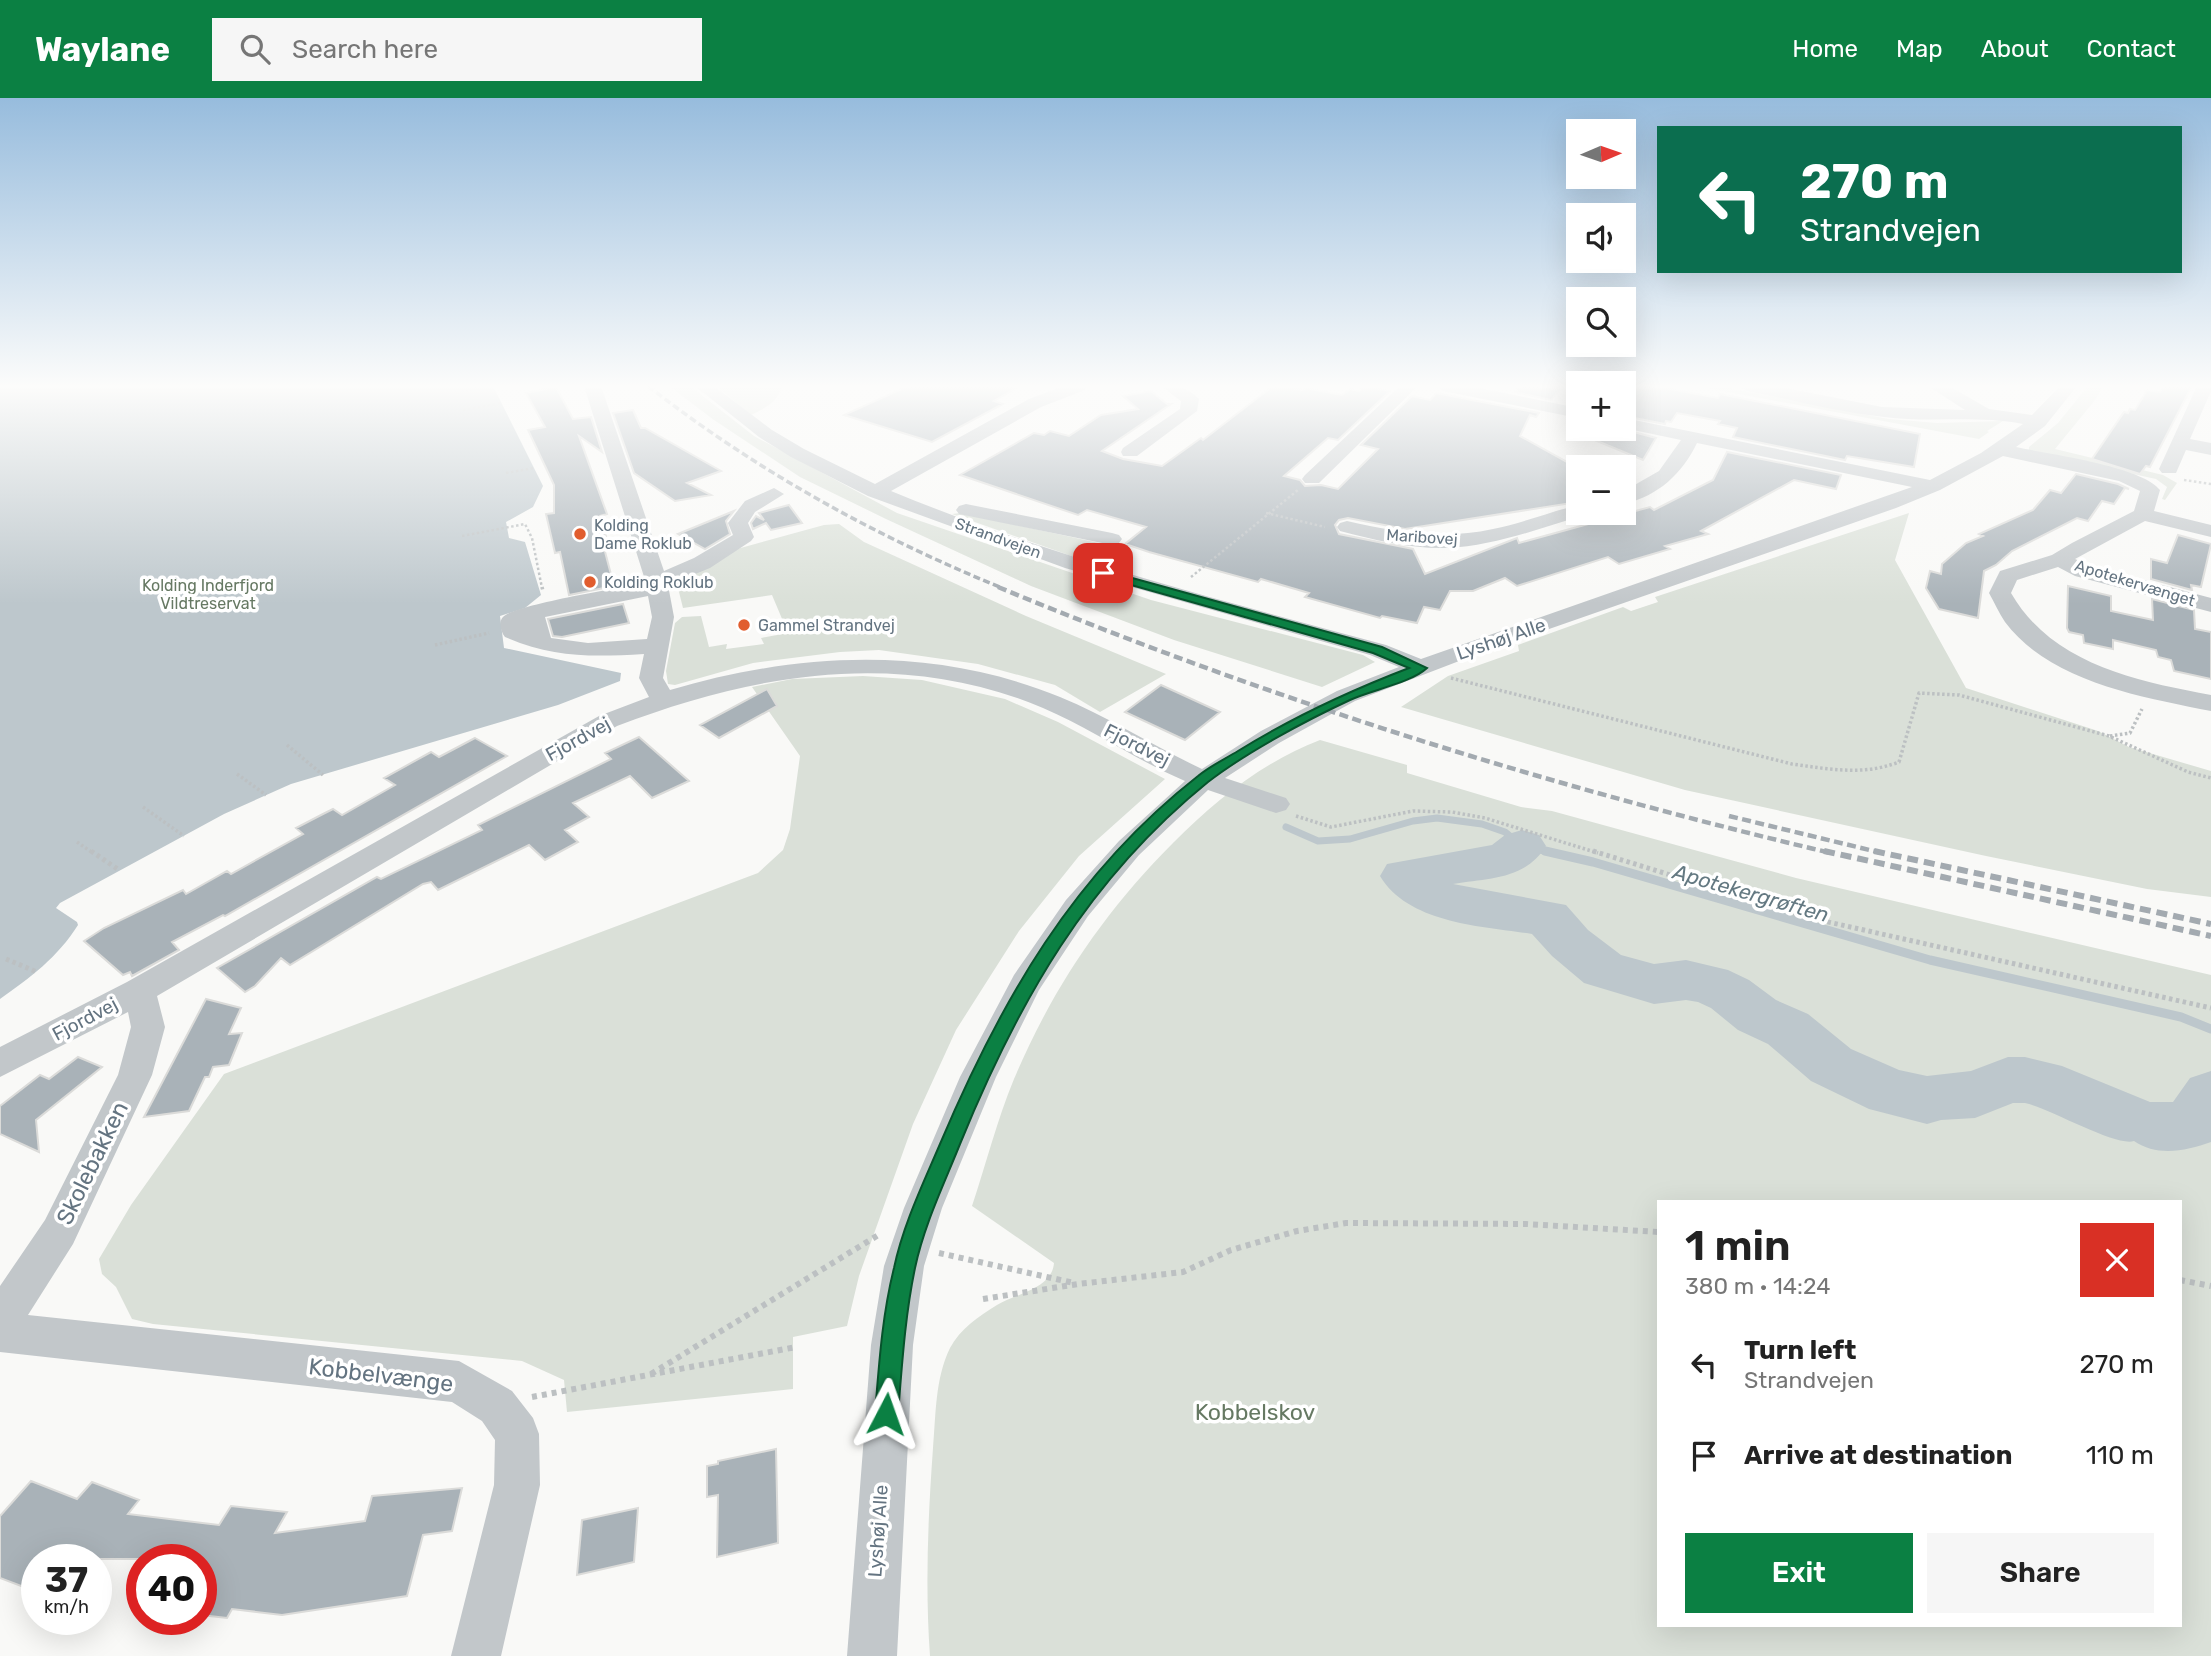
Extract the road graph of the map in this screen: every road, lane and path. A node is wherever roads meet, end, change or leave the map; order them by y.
1 (616, 459) edge
2 (804, 459) edge
3 (935, 459) edge
4 (1333, 459) edge
5 (1681, 459) edge
6 (1801, 459) edge
7 (1985, 459) edge
8 (2046, 459) edge
9 (2173, 459) edge
10 (534, 468) dead end
11 (2169, 469) dead end
12 (506, 473) dead end
13 (1312, 479) joint
14 (1933, 486) junction
15 (875, 492) junction
16 (1636, 492) edge
17 (774, 494) dead end
18 (1266, 513) junction
19 (1566, 514) edge
20 (2143, 514) junction
21 (937, 516) junction
22 (1347, 527) joint
23 (2211, 531) edge
24 (462, 536) dead end
25 (1112, 539) dead end
26 (2060, 560) junction
27 (657, 584) junction
28 (1171, 593) junction
29 (2211, 605) edge
30 (533, 613) junction
31 (513, 627) junction
32 (541, 644) junction
33 (435, 645) dead end
34 (657, 646) junction
35 (1421, 668) junction
36 (2150, 691) junction
37 (662, 698) junction
38 (2211, 703) edge
39 (2109, 736) junction
40 (286, 745) dead end
41 (237, 774) dead end
42 (323, 775) dead end
43 (2211, 778) edge
44 (1204, 779) junction
45 (266, 795) dead end
46 (143, 807) dead end
47 (1281, 808) joint
48 (184, 836) dead end
49 (77, 842) dead end
50 (119, 870) dead end
51 (6, 959) dead end
52 (37, 972) dead end
53 (139, 990) junction
54 (2211, 1008) edge
55 (0, 1063) edge
56 (923, 1208) junction
57 (1657, 1232) edge
58 (912, 1249) junction
59 (2182, 1280) edge
60 (1078, 1284) junction
61 (2211, 1286) edge
62 (983, 1299) dead end
63 (0, 1322) edge
64 (0, 1332) edge
65 (796, 1347) dead end
66 (651, 1374) junction
67 (497, 1406) junction
68 (476, 1656) edge
69 (872, 1656) edge

1 - 27 street
2 - 15 street, Strandvejen
3 - 15 street
4 - 13 street
5 - 16 street
6 - 14 street
7 - 14 street, Lyshøj Alle
8 - 20 street
9 - 11 street
10 - 12 path
13 - 18 path
14 - 35 street, Lyshøj Alle
15 - 21 street, Strandvejen
17 - 27 street
18 - 22 path
18 - 28 path
19 - 22 street, Maribovej
20 - 23 street
20 - 26 street, Apotekervænget
21 - 25 street, Strandvejen
21 - 28 street, Strandvejen
24 - 30 path
26 - 29 street, Apotekervænget
26 - 36 street, Apotekervænget
27 - 30 street
27 - 34 street
28 - 35 street, Strandvejen
30 - 31 street
30 - 32 street
31 - 32 street
31 - 33 path
32 - 34 street
34 - 37 street
35 - 39 path
35 - 44 street, Lyshøj Alle
36 - 38 street, Apotekervænget
36 - 39 path
37 - 44 street, Fjordvej
37 - 53 street, Fjordvej
39 - 43 path
40 - 42 path
41 - 45 path
44 - 47 street, Fjordvej
44 - 56 street, Lyshøj Alle
46 - 48 path
47 - 54 path
49 - 50 path
51 - 52 path
53 - 55 street, Fjordvej
53 - 63 street, Skolebakken
56 - 58 street, Lyshøj Alle
56 - 66 path
57 - 60 path
58 - 60 path
58 - 69 street, Lyshøj Alle
59 - 61 path
60 - 62 path
64 - 67 street, Kobbelvænge
65 - 66 path
66 - 67 path
67 - 68 street, Kobbelvænge

